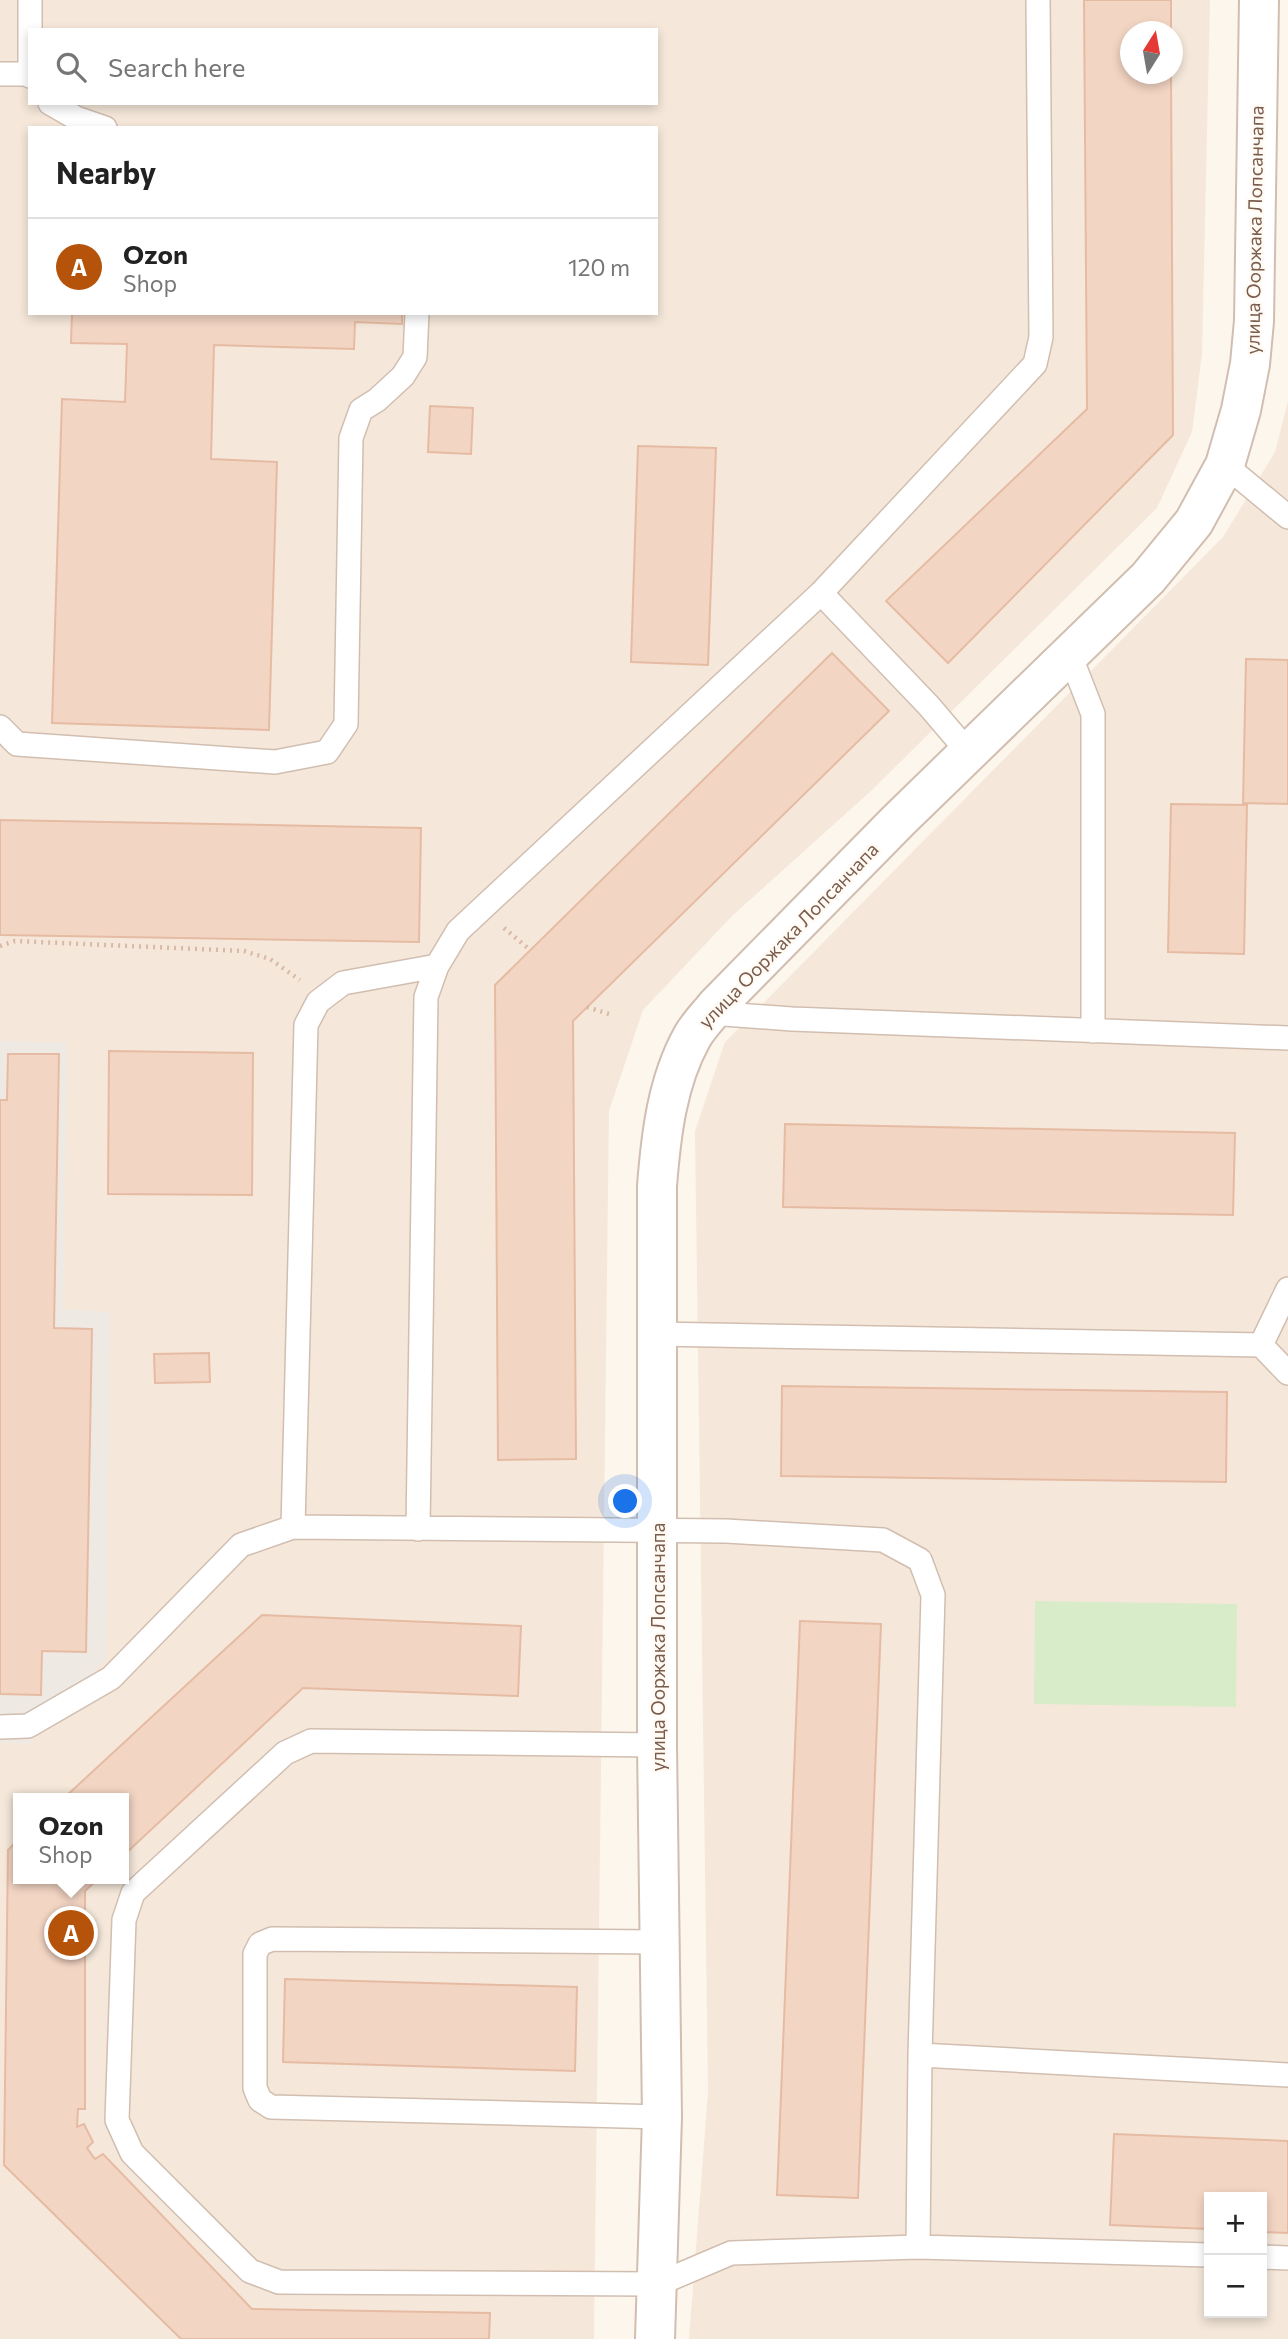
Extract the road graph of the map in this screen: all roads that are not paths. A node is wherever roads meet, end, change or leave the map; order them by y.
1 (30, 0) edge
2 (1038, 0) edge
3 (1259, 0) edge
4 (30, 28) edge
5 (0, 74) edge
6 (28, 75) edge
7 (53, 105) edge
8 (99, 126) edge
9 (417, 315) edge
10 (1225, 465) junction
11 (1288, 517) edge
12 (821, 593) junction
13 (1070, 655) junction
14 (0, 727) edge
15 (970, 753) junction
16 (437, 966) junction
17 (710, 1013) junction
18 (1093, 1031) junction
19 (1288, 1038) edge
20 (1288, 1289) edge
21 (657, 1334) junction
22 (1261, 1345) junction
23 (1288, 1373) edge
24 (293, 1527) junction
25 (418, 1529) junction
26 (657, 1530) junction
27 (0, 1727) edge
28 (657, 1745) junction
29 (660, 1942) junction
30 (920, 2055) junction
31 (1288, 2075) edge
32 (662, 2117) junction
33 (918, 2247) junction
34 (1204, 2255) edge
35 (1267, 2257) edge
36 (1288, 2258) edge
37 (658, 2284) junction
38 (655, 2339) edge

1 - 4 lane
2 - 12 lane
3 - 10 street, улица Ооржака Лопсанчапа
5 - 6 lane
7 - 8 lane
9 - 14 lane
10 - 11 lane
10 - 13 street, улица Ооржака Лопсанчапа
12 - 15 lane
12 - 16 lane
13 - 15 street, улица Ооржака Лопсанчапа
13 - 18 lane
15 - 17 street, улица Ооржака Лопсанчапа
16 - 24 lane
16 - 25 lane
17 - 18 lane
17 - 21 street, улица Ооржака Лопсанчапа
18 - 19 lane
20 - 22 lane
21 - 22 lane
21 - 26 street, улица Ооржака Лопсанчапа
22 - 23 lane
24 - 25 lane
24 - 27 lane
25 - 26 lane
26 - 28 street, улица Ооржака Лопсанчапа
26 - 30 lane
28 - 29 street, улица Ооржака Лопсанчапа
28 - 37 lane
29 - 32 street, улица Ооржака Лопсанчапа
29 - 32 lane
30 - 31 lane
30 - 33 lane
32 - 37 street, улица Ооржака Лопсанчапа
33 - 34 lane
33 - 37 lane
35 - 36 lane
37 - 38 street, улица Ооржака Лопсанчапа

